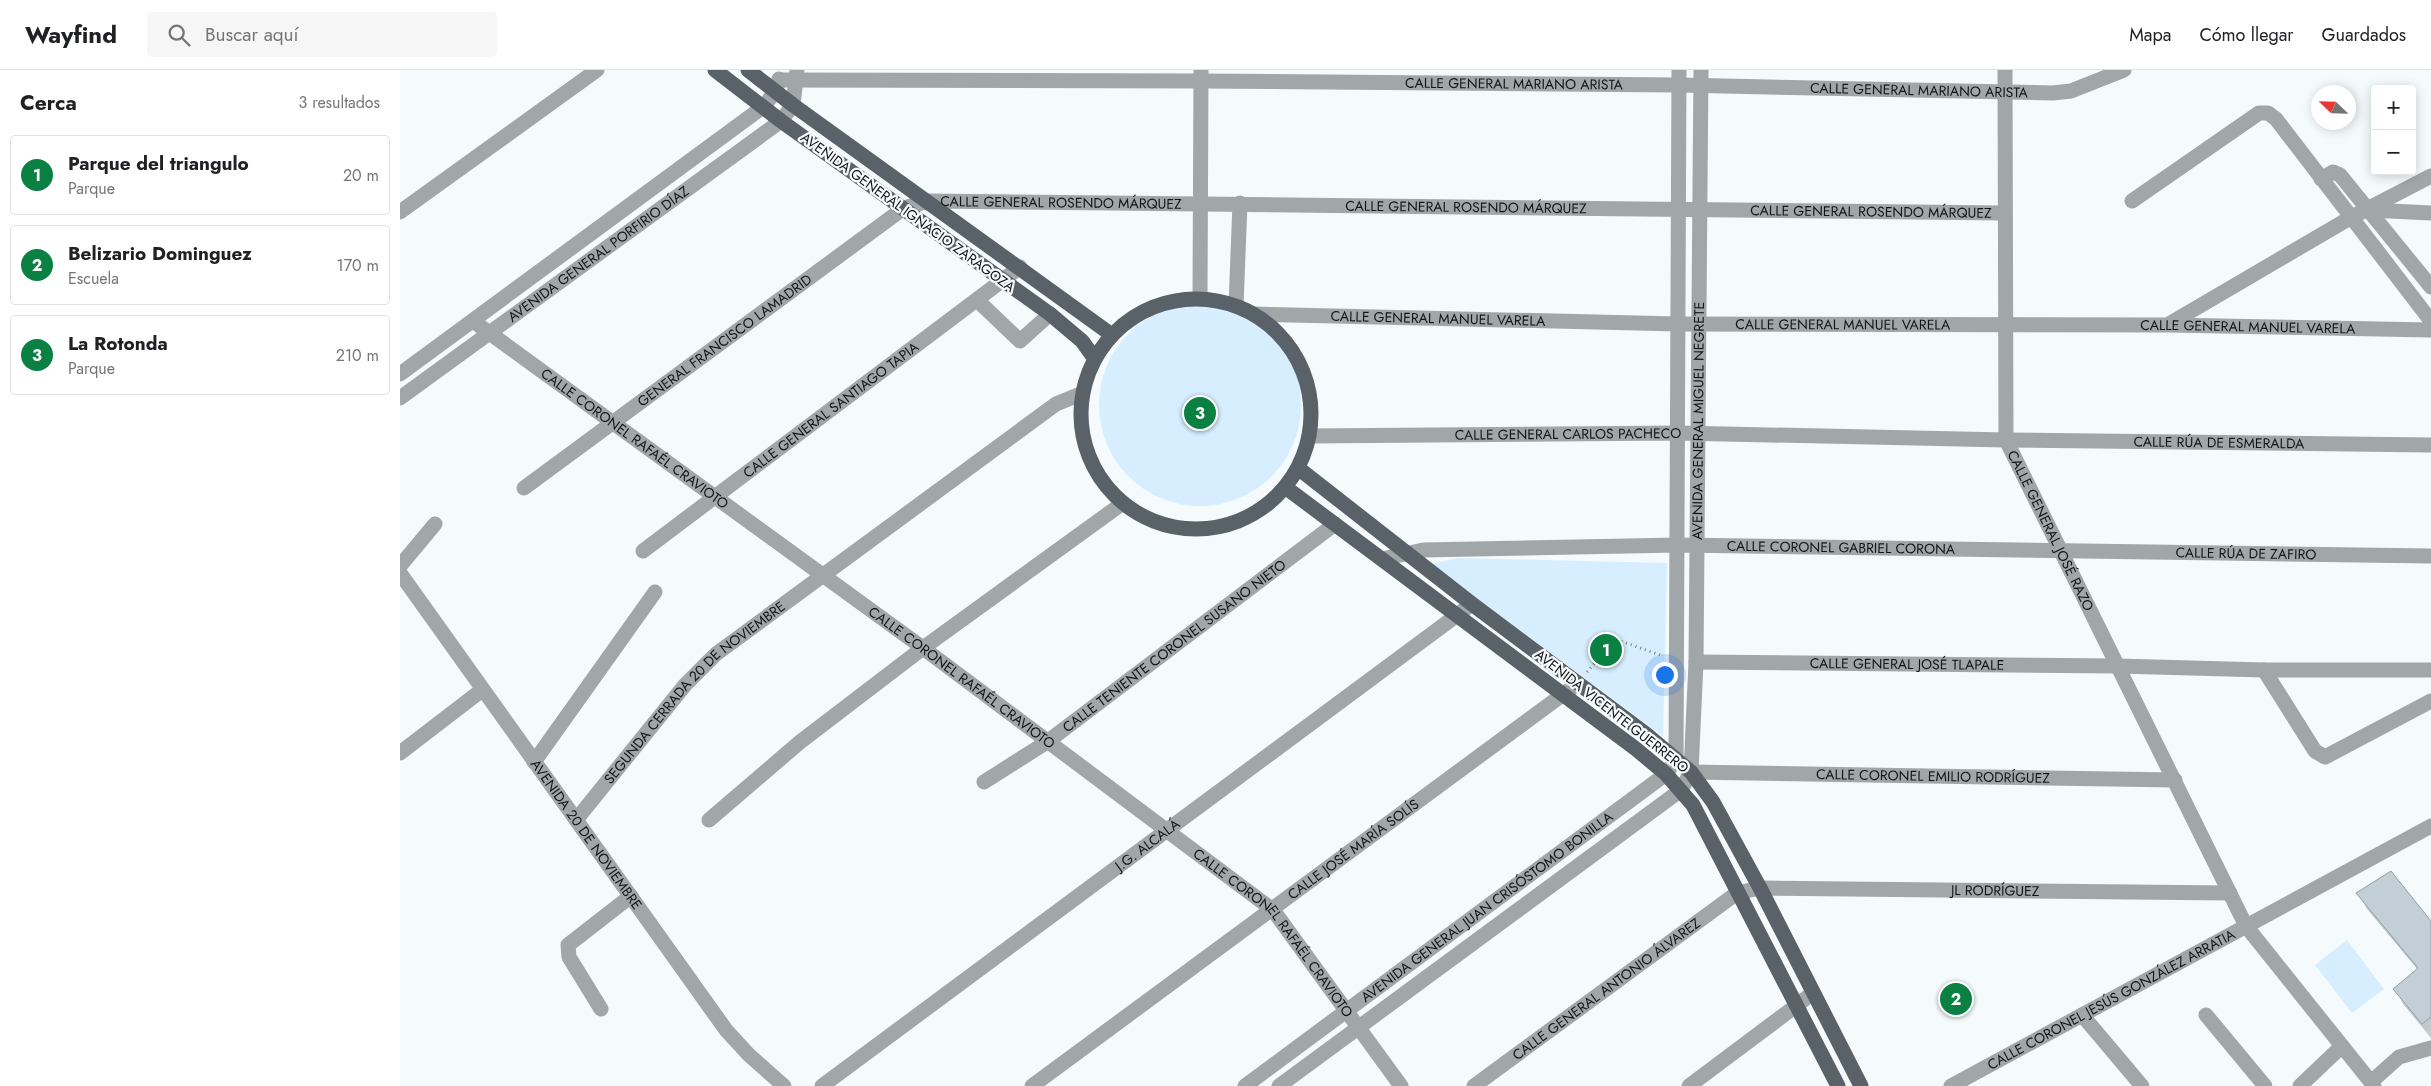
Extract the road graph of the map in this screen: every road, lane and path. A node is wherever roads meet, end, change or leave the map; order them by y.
1 (597, 70) edge
2 (715, 70) edge
3 (748, 70) edge
4 (1701, 70) edge
5 (2005, 70) edge
6 (2124, 70) edge
7 (797, 75) edge
8 (1201, 75) edge
9 (1679, 78) edge
10 (778, 80) edge
11 (1701, 85) junction
12 (2005, 92) junction
13 (793, 105) junction
14 (763, 107) junction
15 (781, 121) junction
16 (2431, 176) edge
17 (2321, 179) junction
18 (2132, 200) dead end
19 (929, 201) junction
20 (1200, 202) junction
21 (1240, 203) junction
22 (904, 208) junction
23 (1678, 210) junction
24 (1700, 210) junction
25 (2369, 210) junction
26 (400, 212) edge
27 (2004, 213) junction
28 (2431, 213) edge
29 (2350, 218) junction
30 (1020, 267) junction
31 (1004, 280) junction
32 (2431, 287) edge
33 (1200, 298) junction
34 (977, 300) junction
35 (1236, 306) junction
36 (1050, 314) junction
37 (1254, 314) junction
38 (473, 321) junction
39 (2431, 321) edge
40 (1678, 324) junction
41 (1700, 324) junction
42 (2005, 324) junction
43 (2168, 325) junction
44 (2431, 330) edge
45 (490, 333) junction
46 (1112, 335) junction
47 (1095, 359) junction
48 (400, 374) edge
49 (1083, 393) junction
50 (400, 398) edge
51 (612, 422) junction
52 (1679, 433) junction
53 (1699, 433) junction
54 (1309, 436) junction
55 (2006, 440) junction
56 (2431, 445) edge
57 (1298, 468) junction
58 (1285, 487) junction
59 (524, 488) dead end
60 (715, 497) junction
61 (1123, 503) junction
62 (435, 524) dead end
63 (1335, 524) junction
64 (1678, 545) junction
65 (1698, 546) junction
66 (643, 551) dead end
67 (2060, 551) junction
68 (1407, 552) junction
69 (2431, 556) edge
70 (1382, 559) junction
71 (400, 566) edge
72 (822, 576) junction
73 (402, 580) edge
74 (655, 592) dead end
75 (1472, 604) junction
76 (1456, 615) junction
77 (923, 648) junction
78 (1676, 660) junction
79 (1696, 662) junction
80 (2118, 666) junction
81 (2264, 670) junction
82 (2431, 670) edge
83 (1578, 684) junction
84 (482, 690) junction
85 (1563, 696) junction
86 (2431, 701) edge
87 (1047, 742) junction
88 (400, 753) edge
89 (1676, 759) junction
90 (534, 762) junction
91 (1691, 772) junction
92 (1666, 774) junction
93 (2175, 780) junction
94 (984, 782) dead end
95 (1681, 790) junction
96 (576, 820) junction
97 (709, 820) dead end
98 (2430, 828) edge
99 (1166, 832) junction
100 (1760, 888) junction
101 (1737, 893) junction
102 (2230, 894) junction
103 (631, 896) junction
104 (1273, 910) junction
105 (2246, 926) junction
106 (1813, 993) junction
107 (1796, 1006) junction
108 (601, 1009) dead end
109 (1348, 1011) junction
110 (2082, 1015) junction
111 (2206, 1015) dead end
112 (1359, 1029) junction
113 (2342, 1046) junction
114 (2431, 1048) edge
115 (2373, 1084) edge
116 (784, 1086) edge
117 (822, 1086) edge
118 (1032, 1086) edge
119 (1245, 1086) edge
120 (1279, 1086) edge
121 (1401, 1086) edge
122 (1474, 1086) edge
123 (1689, 1086) edge
124 (1838, 1086) edge
125 (1861, 1086) edge
126 (1951, 1086) edge
127 (2142, 1086) edge
128 (2265, 1086) edge
129 (2300, 1086) edge

1 - 26 street
2 - 14 main road, AVENIDA GENERAL IGNACIO ZARAGOZA
3 - 10 main road, AVENIDA GENERAL IGNACIO ZARAGOZA
4 - 11 street, AVENIDA GENERAL MIGUEL NEGRETE
5 - 12 street, CALLE GENERAL JOSÉ RAZO
6 - 12 street, CALLE GENERAL MARIANO ARISTA
7 - 8 street, CALLE GENERAL MARIANO ARISTA
7 - 10 street, CALLE GENERAL MARIANO ARISTA
7 - 13 street
8 - 9 street, CALLE GENERAL MARIANO ARISTA
8 - 20 street
9 - 11 street, CALLE GENERAL MARIANO ARISTA
9 - 23 street, AVENIDA GENERAL MIGUEL NEGRETE
10 - 13 main road, AVENIDA GENERAL IGNACIO ZARAGOZA
10 - 14 street, AVENIDA GENERAL PORFIRIO DÍAZ
11 - 12 street, CALLE GENERAL MARIANO ARISTA
11 - 24 street, AVENIDA GENERAL MIGUEL NEGRETE
12 - 27 street, CALLE GENERAL JOSÉ RAZO
13 - 15 street, AVENIDA GENERAL PORFIRIO DÍAZ
13 - 19 main road, AVENIDA GENERAL IGNACIO ZARAGOZA
14 - 15 main road, AVENIDA GENERAL IGNACIO ZARAGOZA
14 - 38 street, AVENIDA GENERAL PORFIRIO DÍAZ
15 - 22 main road, AVENIDA GENERAL IGNACIO ZARAGOZA
15 - 45 street, AVENIDA GENERAL PORFIRIO DÍAZ
16 - 25 street
17 - 18 street
17 - 25 street
17 - 29 street
19 - 20 street, CALLE GENERAL ROSENDO MÁRQUEZ
19 - 22 street, GENERAL FRANCISCO LAMADRID
19 - 30 main road, AVENIDA GENERAL IGNACIO ZARAGOZA
20 - 21 street, CALLE GENERAL ROSENDO MÁRQUEZ
20 - 33 street
21 - 23 street, CALLE GENERAL ROSENDO MÁRQUEZ
21 - 35 street
22 - 31 main road, AVENIDA GENERAL IGNACIO ZARAGOZA
22 - 51 street, GENERAL FRANCISCO LAMADRID
23 - 24 street, CALLE GENERAL ROSENDO MÁRQUEZ
23 - 40 street, AVENIDA GENERAL MIGUEL NEGRETE
24 - 27 street, CALLE GENERAL ROSENDO MÁRQUEZ
24 - 41 street, AVENIDA GENERAL MIGUEL NEGRETE
25 - 28 street
25 - 29 street
25 - 32 street
27 - 42 street, CALLE GENERAL JOSÉ RAZO
29 - 39 street
29 - 43 street
30 - 31 street, CALLE GENERAL SANTIAGO TAPIA
30 - 46 main road, AVENIDA GENERAL IGNACIO ZARAGOZA
31 - 34 street, CALLE GENERAL SANTIAGO TAPIA
31 - 36 main road, AVENIDA GENERAL IGNACIO ZARAGOZA
33 - 35 main road
33 - 46 main road
34 - 36 street
34 - 60 street, CALLE GENERAL SANTIAGO TAPIA
35 - 37 main road
36 - 47 main road, AVENIDA GENERAL IGNACIO ZARAGOZA
37 - 40 street, CALLE GENERAL MANUEL VARELA
37 - 54 main road
38 - 45 street, CALLE CORONEL RAFAÉL CRAVIOTO
38 - 48 street, AVENIDA GENERAL PORFIRIO DÍAZ
40 - 41 street, CALLE GENERAL MANUEL VARELA
40 - 52 street, AVENIDA GENERAL MIGUEL NEGRETE
41 - 42 street, CALLE GENERAL MANUEL VARELA
41 - 53 street, AVENIDA GENERAL MIGUEL NEGRETE
42 - 43 street, CALLE GENERAL MANUEL VARELA
42 - 55 street, CALLE GENERAL JOSÉ RAZO
43 - 44 street, CALLE GENERAL MANUEL VARELA
45 - 50 street, AVENIDA GENERAL PORFIRIO DÍAZ
45 - 51 street, CALLE CORONEL RAFAÉL CRAVIOTO
46 - 47 main road
47 - 49 main road
49 - 61 main road
49 - 72 street, SEGUNDA CERRADA 20 DE NOVIEMBRE
51 - 59 street, GENERAL FRANCISCO LAMADRID
51 - 60 street, CALLE CORONEL RAFAÉL CRAVIOTO
52 - 53 street, CALLE GENERAL CARLOS PACHECO
52 - 54 street, CALLE GENERAL CARLOS PACHECO
52 - 64 street, AVENIDA GENERAL MIGUEL NEGRETE
53 - 55 street, CALLE GENERAL CARLOS PACHECO
53 - 65 street, AVENIDA GENERAL MIGUEL NEGRETE
54 - 57 main road
55 - 56 street, CALLE RÚA DE ESMERALDA
55 - 67 street, CALLE GENERAL JOSÉ RAZO
57 - 58 main road
57 - 68 main road, AVENIDA VICENTE GUERRERO
58 - 61 main road
58 - 63 main road, AVENIDA VICENTE GUERRERO
60 - 66 street, CALLE GENERAL SANTIAGO TAPIA
60 - 72 street, CALLE CORONEL RAFAÉL CRAVIOTO
61 - 77 street
62 - 71 street
63 - 70 main road, AVENIDA VICENTE GUERRERO
63 - 87 street, CALLE TENIENTE CORONEL SUSANO NIETO
64 - 65 street, CALLE CORONEL GABRIEL CORONA
64 - 68 street, CALLE CORONEL GABRIEL CORONA
64 - 78 street, AVENIDA GENERAL MIGUEL NEGRETE
65 - 67 street, CALLE CORONEL GABRIEL CORONA
65 - 79 street, AVENIDA GENERAL MIGUEL NEGRETE
67 - 69 street, CALLE RÚA DE ZAFIRO
67 - 80 street, CALLE GENERAL JOSÉ RAZO
68 - 70 street, CALLE CORONEL GABRIEL CORONA
68 - 75 main road, AVENIDA VICENTE GUERRERO
70 - 76 main road, AVENIDA VICENTE GUERRERO
72 - 77 street, CALLE CORONEL RAFAÉL CRAVIOTO
72 - 96 street, SEGUNDA CERRADA 20 DE NOVIEMBRE
73 - 84 street, AVENIDA 20 DE NOVIEMBRE
74 - 90 street
75 - 76 street, J.G. ALCALÁ
75 - 83 main road, AVENIDA VICENTE GUERRERO
76 - 85 main road, AVENIDA VICENTE GUERRERO
76 - 99 street, J.G. ALCALÁ
77 - 87 street, CALLE CORONEL RAFAÉL CRAVIOTO
77 - 97 street
78 - 83 path
78 - 89 street, AVENIDA GENERAL MIGUEL NEGRETE
79 - 80 street, CALLE GENERAL JOSÉ TLAPALE
79 - 91 street, AVENIDA GENERAL MIGUEL NEGRETE
80 - 81 street, CALLE GENERAL JOSÉ TLAPALE
80 - 93 street, CALLE GENERAL JOSÉ RAZO
81 - 82 street, CALLE GENERAL JOSÉ TLAPALE
81 - 86 street
83 - 85 street, CALLE JOSÉ MARÍA SOLÍS
83 - 89 main road, AVENIDA VICENTE GUERRERO
84 - 88 street
84 - 90 street, AVENIDA 20 DE NOVIEMBRE
85 - 92 main road, AVENIDA VICENTE GUERRERO
85 - 104 street, CALLE JOSÉ MARÍA SOLÍS
87 - 94 street, CALLE TENIENTE CORONEL SUSANO NIETO
87 - 99 street, CALLE CORONEL RAFAÉL CRAVIOTO
89 - 91 main road, AVENIDA VICENTE GUERRERO
89 - 92 street, AVENIDA GENERAL JUAN CRISÓSTOMO BONILLA
90 - 96 street, AVENIDA 20 DE NOVIEMBRE
91 - 93 street, CALLE CORONEL EMILIO RODRÍGUEZ
91 - 95 street, AVENIDA GENERAL JUAN CRISÓSTOMO BONILLA
91 - 100 main road, AVENIDA VICENTE GUERRERO
92 - 95 main road, AVENIDA VICENTE GUERRERO
92 - 109 street, AVENIDA GENERAL JUAN CRISÓSTOMO BONILLA
93 - 102 street, CALLE GENERAL JOSÉ RAZO
95 - 101 main road, AVENIDA VICENTE GUERRERO
95 - 112 street, AVENIDA GENERAL JUAN CRISÓSTOMO BONILLA
96 - 103 street, AVENIDA 20 DE NOVIEMBRE
98 - 105 street, CALLE CORONEL JESÚS GONZÁLEZ ARRATIA
99 - 104 street, CALLE CORONEL RAFAÉL CRAVIOTO
99 - 117 street, J.G. ALCALÁ
100 - 101 street, JL RODRÍGUEZ
100 - 102 street, JL RODRÍGUEZ
100 - 106 main road, AVENIDA VICENTE GUERRERO
101 - 107 main road, AVENIDA VICENTE GUERRERO
101 - 122 street, CALLE GENERAL ANTONIO ÁLVAREZ
102 - 105 street, CALLE GENERAL JOSÉ RAZO
103 - 108 street
103 - 116 street, AVENIDA 20 DE NOVIEMBRE
104 - 109 street, CALLE CORONEL RAFAÉL CRAVIOTO
104 - 118 street, CALLE JOSÉ MARÍA SOLÍS
105 - 110 street, CALLE CORONEL JESÚS GONZÁLEZ ARRATIA
105 - 113 street, CALLE GENERAL JOSÉ RAZO
106 - 107 street
106 - 125 main road, AVENIDA VICENTE GUERRERO
107 - 123 street
107 - 124 main road, AVENIDA VICENTE GUERRERO
109 - 112 street, CALLE CORONEL RAFAÉL CRAVIOTO
109 - 119 street, AVENIDA GENERAL JUAN CRISÓSTOMO BONILLA
110 - 126 street, CALLE CORONEL JESÚS GONZÁLEZ ARRATIA
110 - 127 street
111 - 128 street
112 - 120 street, AVENIDA GENERAL JUAN CRISÓSTOMO BONILLA
112 - 121 street, CALLE CORONEL RAFAÉL CRAVIOTO
113 - 115 street, CALLE GENERAL JOSÉ RAZO
113 - 129 street
114 - 115 street

